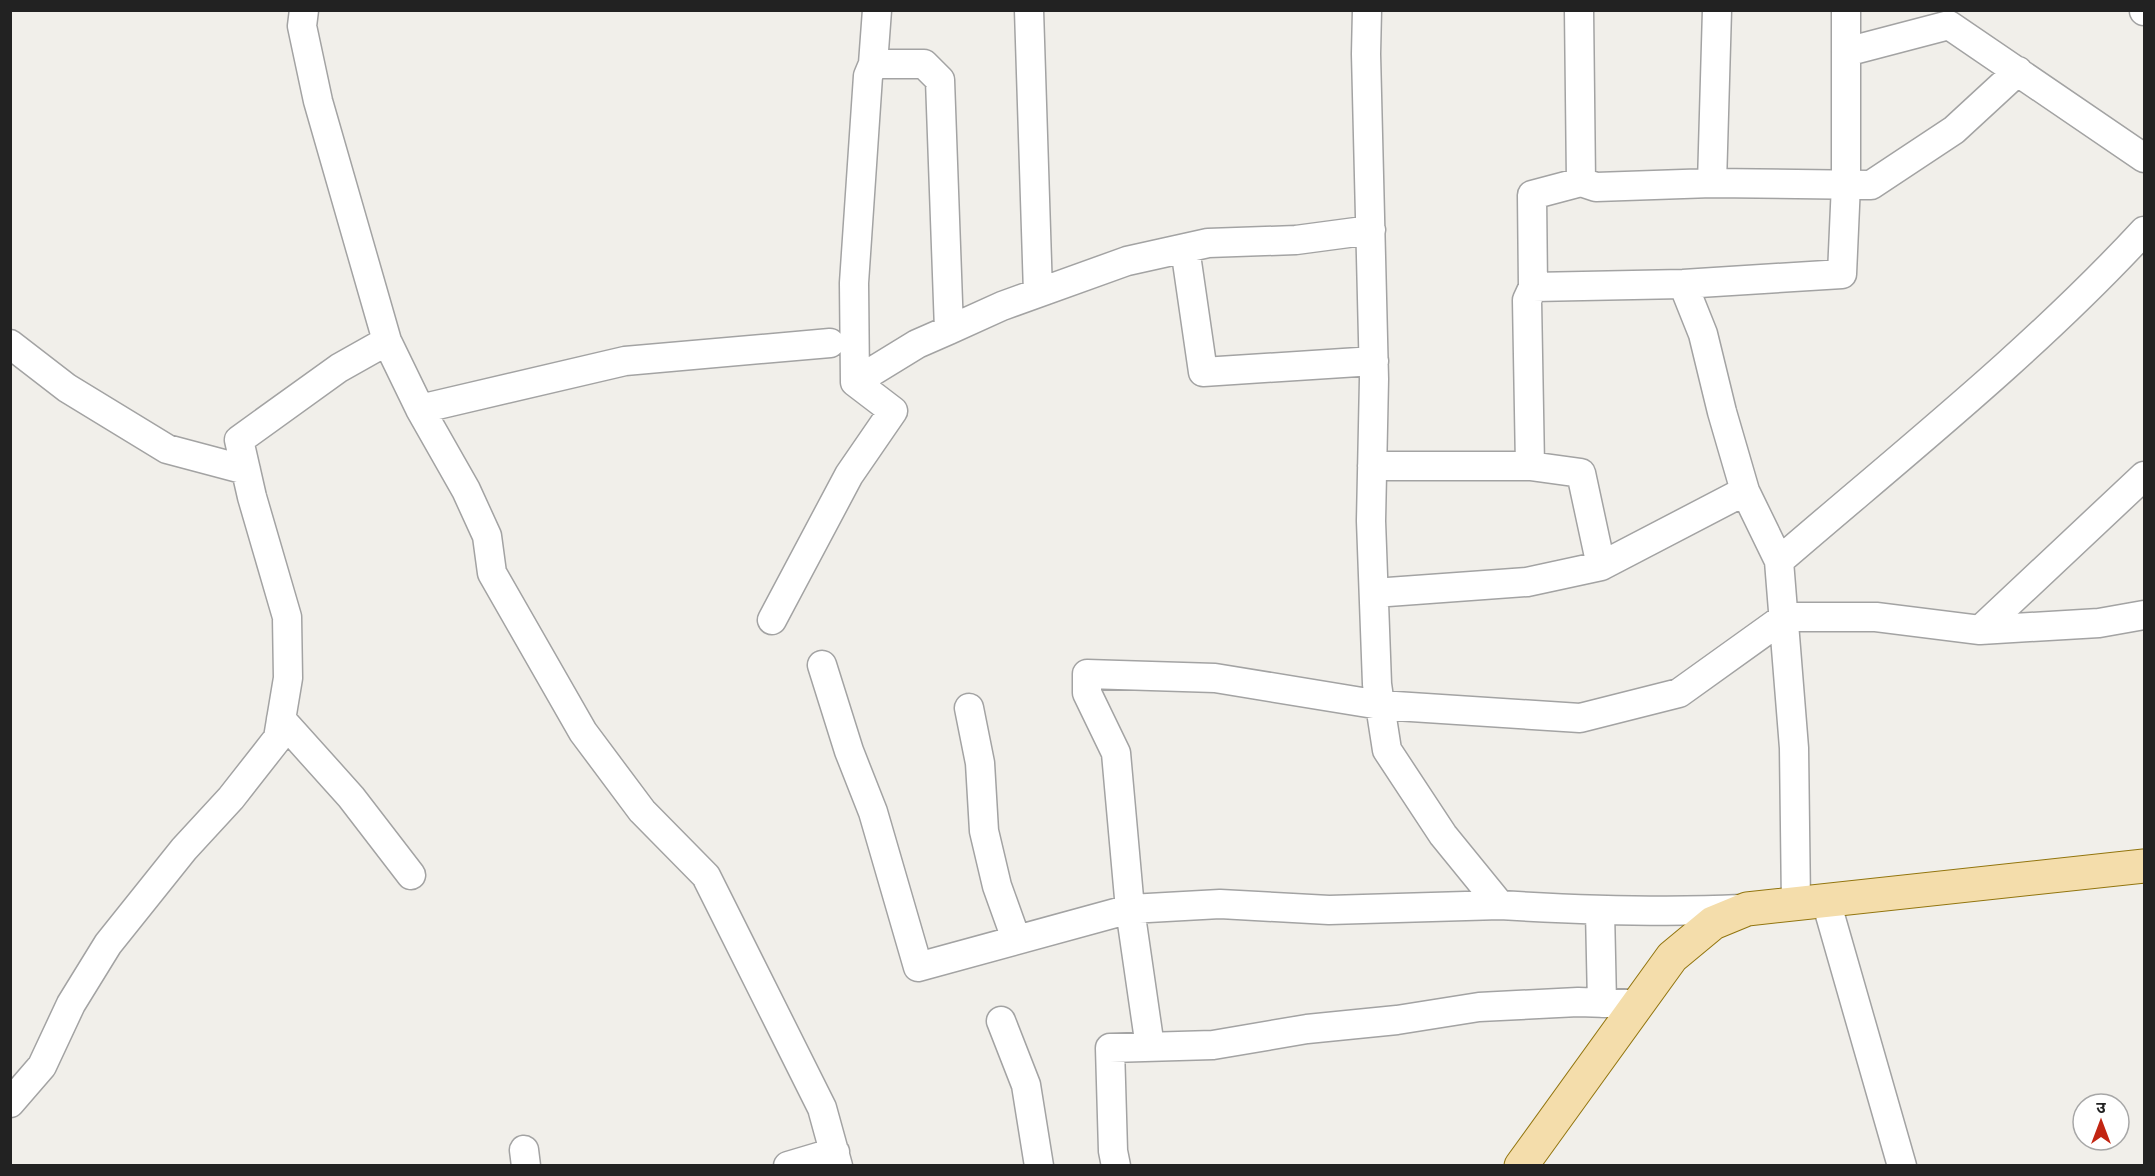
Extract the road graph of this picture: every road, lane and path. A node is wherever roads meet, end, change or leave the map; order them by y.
1 (304, 10) edge
2 (877, 10) edge
3 (1029, 10) edge
4 (1367, 10) edge
5 (1579, 10) edge
6 (1717, 10) edge
7 (1846, 10) edge
8 (1846, 52) junction
9 (873, 64) junction
10 (2018, 71) junction
11 (2145, 158) edge
12 (1581, 182) junction
13 (1712, 183) junction
14 (1846, 184) junction
15 (1371, 230) junction
16 (2145, 231) edge
17 (1185, 248) junction
18 (1683, 284) junction
19 (1533, 287) junction
20 (1038, 293) junction
21 (949, 330) junction
22 (387, 341) junction
23 (830, 343) dead end
24 (10, 344) edge
25 (1374, 361) junction
26 (855, 382) junction
27 (420, 409) junction
28 (1372, 466) junction
29 (1530, 466) junction
30 (246, 470) junction
31 (2145, 476) edge
32 (1745, 491) junction
33 (1779, 561) junction
34 (1601, 566) junction
35 (1374, 593) junction
36 (2145, 615) edge
37 (1785, 616) junction
38 (772, 620) dead end
39 (1980, 630) junction
40 (822, 665) dead end
41 (1380, 705) junction
42 (969, 708) dead end
43 (281, 719) junction
44 (2145, 866) edge
45 (411, 875) dead end
46 (1811, 902) junction
47 (1500, 905) junction
48 (1130, 909) junction
49 (1747, 909) junction
50 (1600, 911) junction
51 (1016, 939) junction
52 (1602, 1003) junction
53 (1638, 1004) junction
54 (1001, 1021) dead end
55 (1150, 1047) junction
56 (10, 1103) edge
57 (836, 1159) edge
58 (788, 1166) edge
59 (1039, 1166) edge
60 (1116, 1166) edge
61 (1521, 1166) edge
62 (1902, 1166) edge

1 - 22 street
2 - 9 street
3 - 20 street
4 - 15 street
5 - 12 street
6 - 13 street
7 - 8 street
8 - 10 street
8 - 14 street
9 - 21 street
9 - 26 street
10 - 11 street
10 - 14 street
12 - 13 street
12 - 19 street
13 - 14 street
14 - 18 street
15 - 17 street
15 - 25 street
16 - 33 street
17 - 20 street
17 - 25 street
18 - 19 street
18 - 32 street
19 - 29 street
20 - 21 street
21 - 26 street
22 - 27 street
22 - 30 street
23 - 27 street
24 - 30 street
25 - 28 street
26 - 38 street
27 - 57 street
28 - 29 street
28 - 35 street
29 - 34 street
30 - 43 street
31 - 39 street
32 - 33 street
32 - 34 street
33 - 37 street
34 - 35 street
35 - 41 street
36 - 39 street
37 - 39 street
37 - 41 street
37 - 46 street
40 - 51 street
41 - 47 street
41 - 48 street
42 - 51 street
43 - 45 street
43 - 56 street
44 - 46 main road
46 - 49 main road
46 - 62 street
47 - 48 street
47 - 50 street
48 - 51 street
48 - 55 street
49 - 50 street
49 - 53 main road
50 - 52 street
52 - 53 street
52 - 55 street
53 - 61 main road
54 - 59 street
55 - 60 street
57 - 58 street

